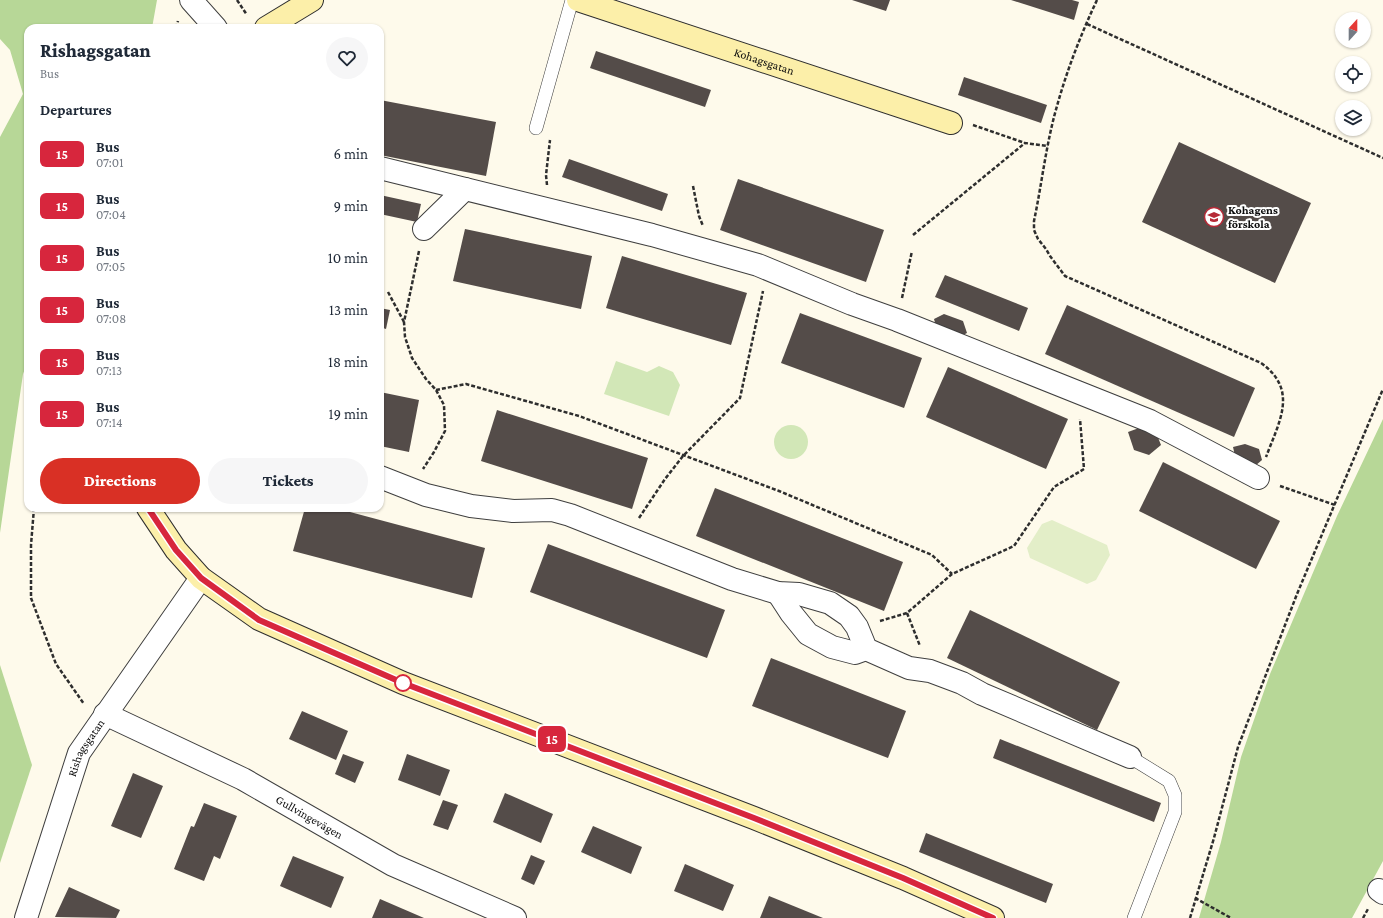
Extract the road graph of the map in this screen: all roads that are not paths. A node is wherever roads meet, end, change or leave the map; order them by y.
1 (191, 0) edge
2 (312, 0) edge
3 (572, 0) edge
4 (578, 0) edge
5 (212, 24) edge
6 (273, 24) edge
7 (951, 122) road end
8 (536, 128) dead end
9 (384, 169) edge
10 (465, 189) junction
11 (424, 229) road end
12 (1258, 478) road end
13 (389, 480) edge
14 (153, 512) edge
15 (201, 578) junction
16 (778, 593) junction
17 (866, 649) junction
18 (105, 714) junction
19 (1130, 757) joint
20 (26, 918) edge
21 (515, 918) edge
22 (993, 918) edge
23 (1134, 918) edge

1 - 5 street
2 - 6 street
3 - 8 lane
4 - 7 street, Kohagsgatan
9 - 10 street
10 - 11 street
10 - 12 street
13 - 16 street
14 - 15 street
15 - 18 street, Rishagsgatan
15 - 22 street
16 - 17 street
16 - 17 street
17 - 19 street
18 - 20 street, Rishagsgatan
18 - 21 street, Gullvingevägen
19 - 23 lane

